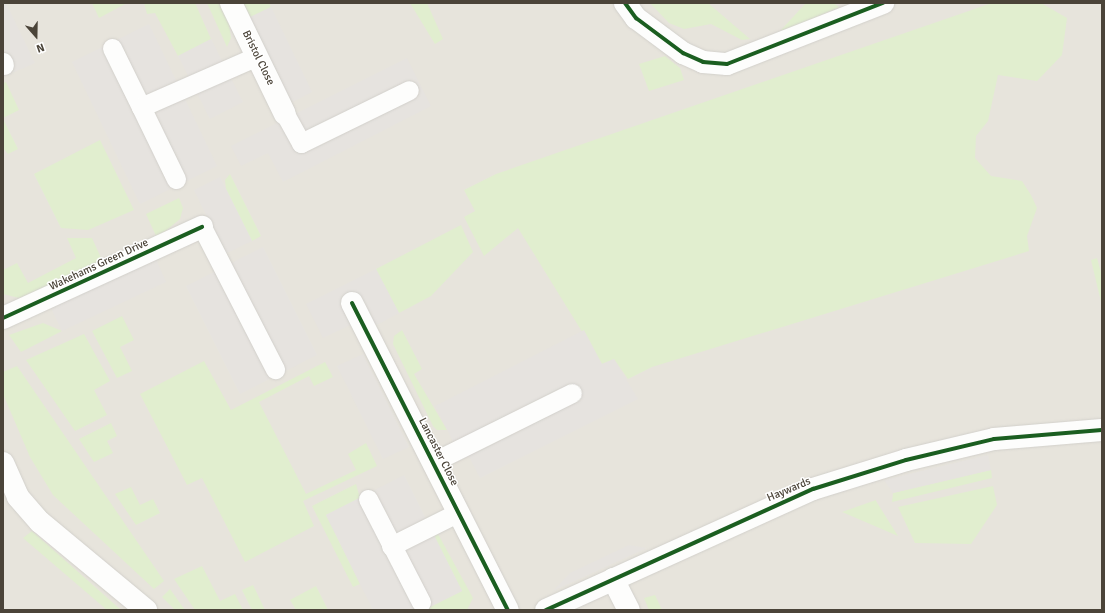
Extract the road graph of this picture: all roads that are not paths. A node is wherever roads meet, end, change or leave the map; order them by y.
1 (231, 3) edge
2 (625, 3) edge
3 (883, 3) edge
4 (112, 48) dead end
5 (257, 56) junction
6 (409, 90) dead end
7 (141, 107) junction
8 (285, 114) joint
9 (176, 179) dead end
10 (202, 227) joint
11 (352, 303) dead end
12 (3, 318) edge
13 (275, 369) dead end
14 (572, 393) dead end
15 (1102, 430) edge
16 (433, 462) junction
17 (3, 463) edge
18 (368, 499) dead end
19 (10, 502) edge
20 (459, 512) junction
21 (391, 546) junction
22 (613, 579) junction
23 (421, 602) dead end
24 (146, 610) edge
25 (508, 610) edge
26 (546, 610) edge
27 (629, 610) edge

1 - 5 street, Bristol Close
2 - 3 street
4 - 7 lane
5 - 7 lane
5 - 8 street, Bristol Close
6 - 8 lane
7 - 9 lane
10 - 12 street, Wakehams Green Drive
10 - 13 lane
11 - 16 street, Lancaster Close
14 - 16 lane
15 - 22 street, Haywards
16 - 20 street, Lancaster Close
17 - 19 street
18 - 21 lane
19 - 24 street
20 - 21 lane
20 - 25 street, Lancaster Close
21 - 23 lane
22 - 26 street, Haywards
22 - 27 street

